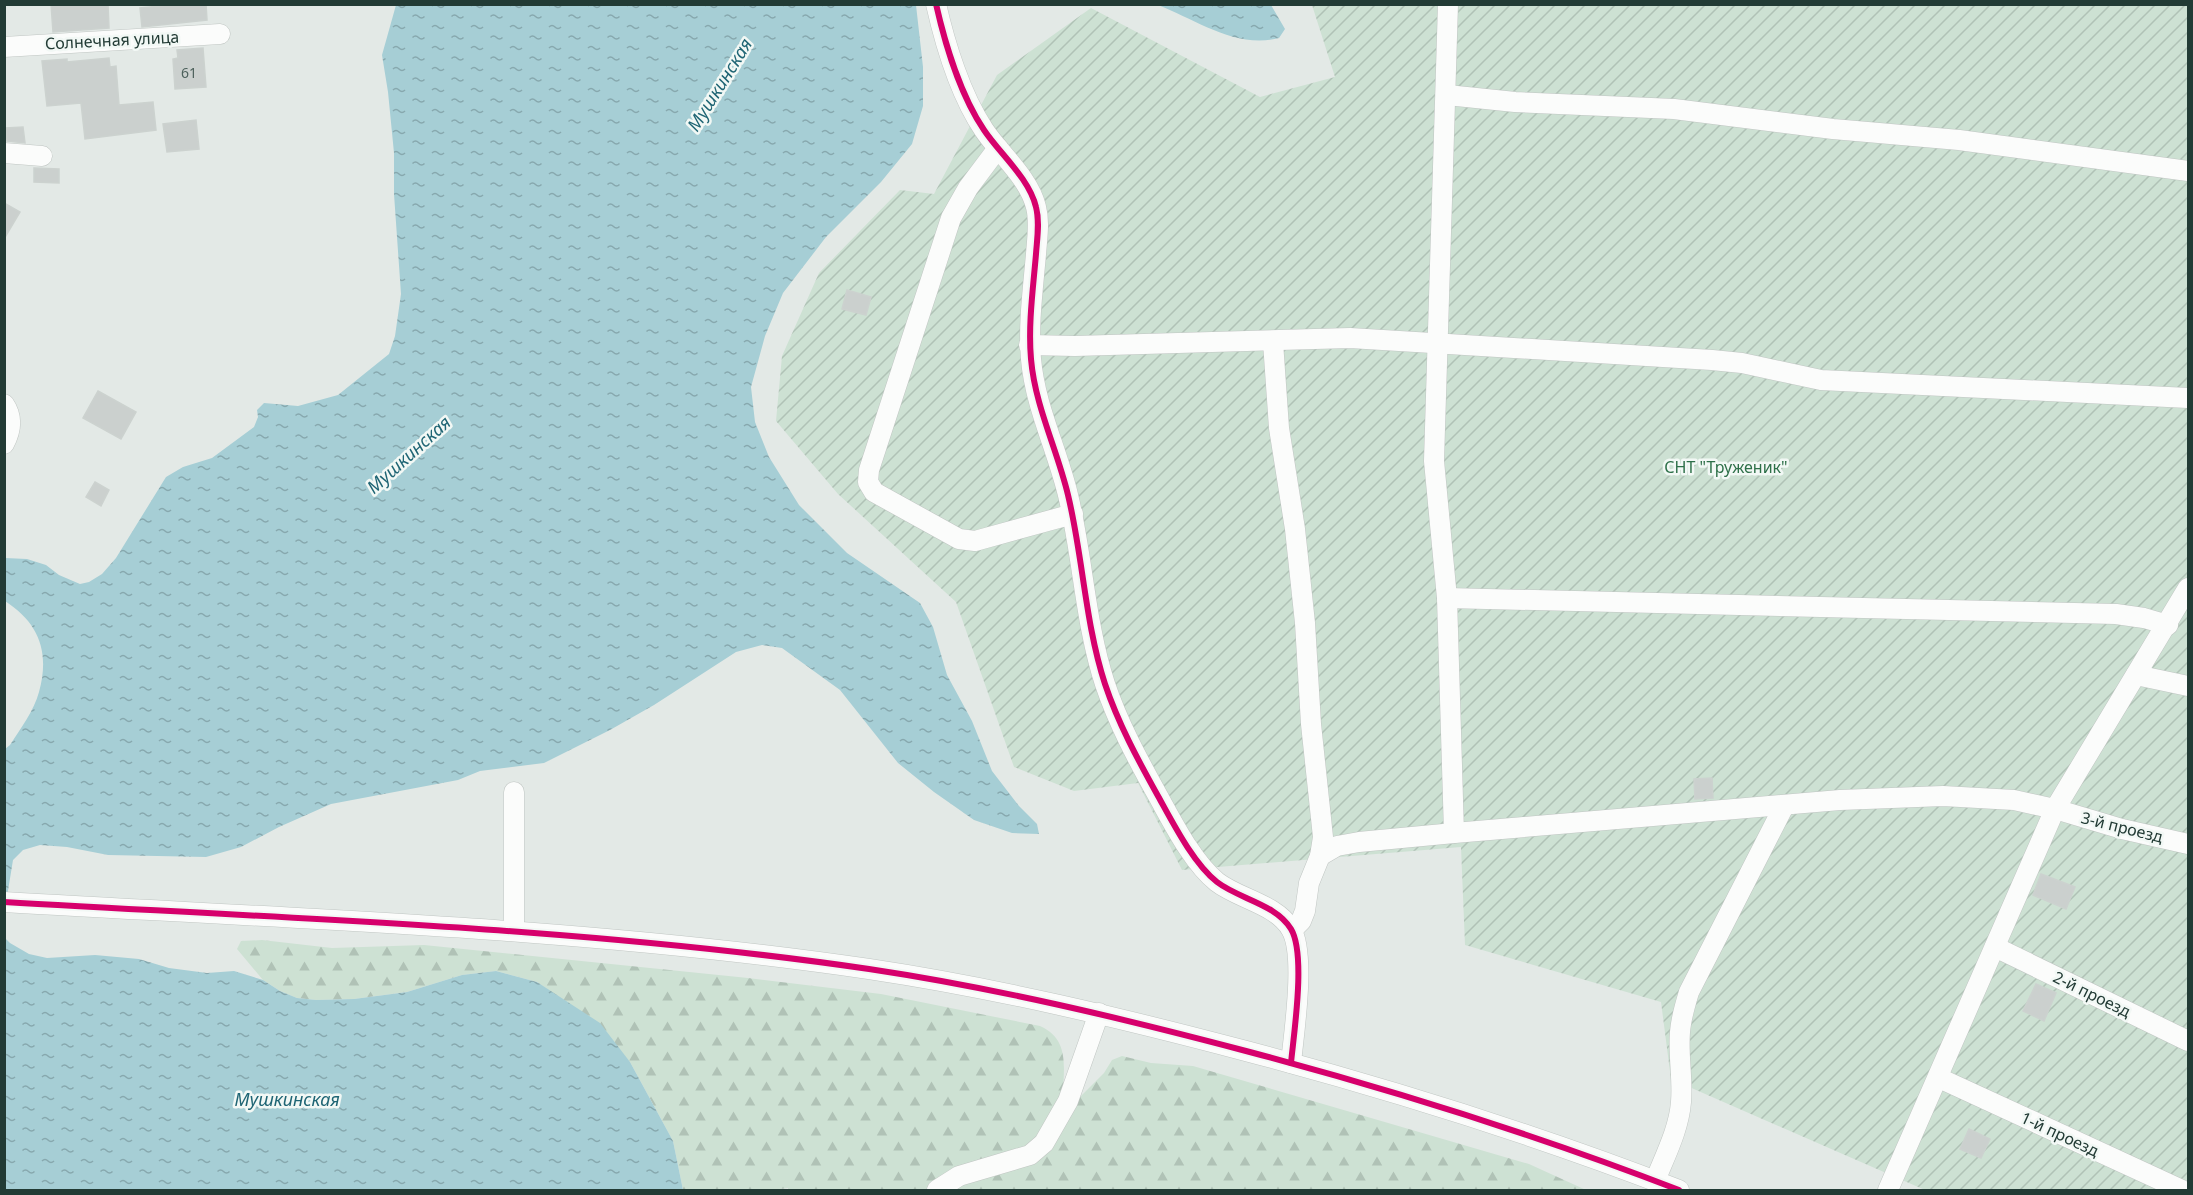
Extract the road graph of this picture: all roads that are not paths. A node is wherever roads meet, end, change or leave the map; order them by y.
1 (936, 4) edge
2 (1448, 4) edge
3 (220, 33) dead end
4 (4, 46) edge
5 (1446, 95) junction
6 (998, 148) junction
7 (4, 153) edge
8 (42, 156) dead end
9 (2188, 171) edge
10 (1273, 342) junction
11 (1437, 344) junction
12 (1029, 345) junction
13 (2188, 398) edge
14 (4, 404) edge
15 (4, 444) edge
16 (1072, 514) junction
17 (2188, 588) edge
18 (1447, 598) junction
19 (2168, 625) junction
20 (2136, 675) junction
21 (2188, 686) edge
22 (514, 792) dead end
23 (1784, 806) junction
24 (2055, 809) junction
25 (1454, 833) junction
26 (2188, 844) edge
27 (1320, 856) junction
28 (4, 902) edge
29 (1292, 930) junction
30 (514, 931) junction
31 (1995, 947) junction
32 (1099, 1013) junction
33 (2188, 1041) edge
34 (1291, 1063) junction
35 (1939, 1078) junction
36 (1655, 1181) junction
37 (937, 1191) edge
38 (1679, 1191) edge
39 (1888, 1191) edge
40 (2182, 1191) edge

1 - 6 street
2 - 5 street
3 - 4 street, Солнечная улица
5 - 9 street
5 - 11 street
6 - 12 street
6 - 16 street
7 - 8 street
10 - 11 street
10 - 12 street
10 - 27 street
11 - 13 street
11 - 18 street
12 - 16 street
14 - 15 street
16 - 29 street
17 - 19 street
18 - 19 street
18 - 25 street
19 - 20 street
20 - 21 street
20 - 24 street
22 - 30 street
23 - 24 street, 3-й проезд
23 - 25 street, 3-й проезд
23 - 36 street
24 - 26 street, 3-й проезд
24 - 31 street
25 - 27 street, 3-й проезд
27 - 29 street
28 - 30 street
29 - 34 street
30 - 32 street
31 - 33 street, 2-й проезд
31 - 35 street
32 - 34 street
32 - 37 street
34 - 36 street
35 - 39 street
35 - 40 street, 1-й проезд
36 - 38 street

